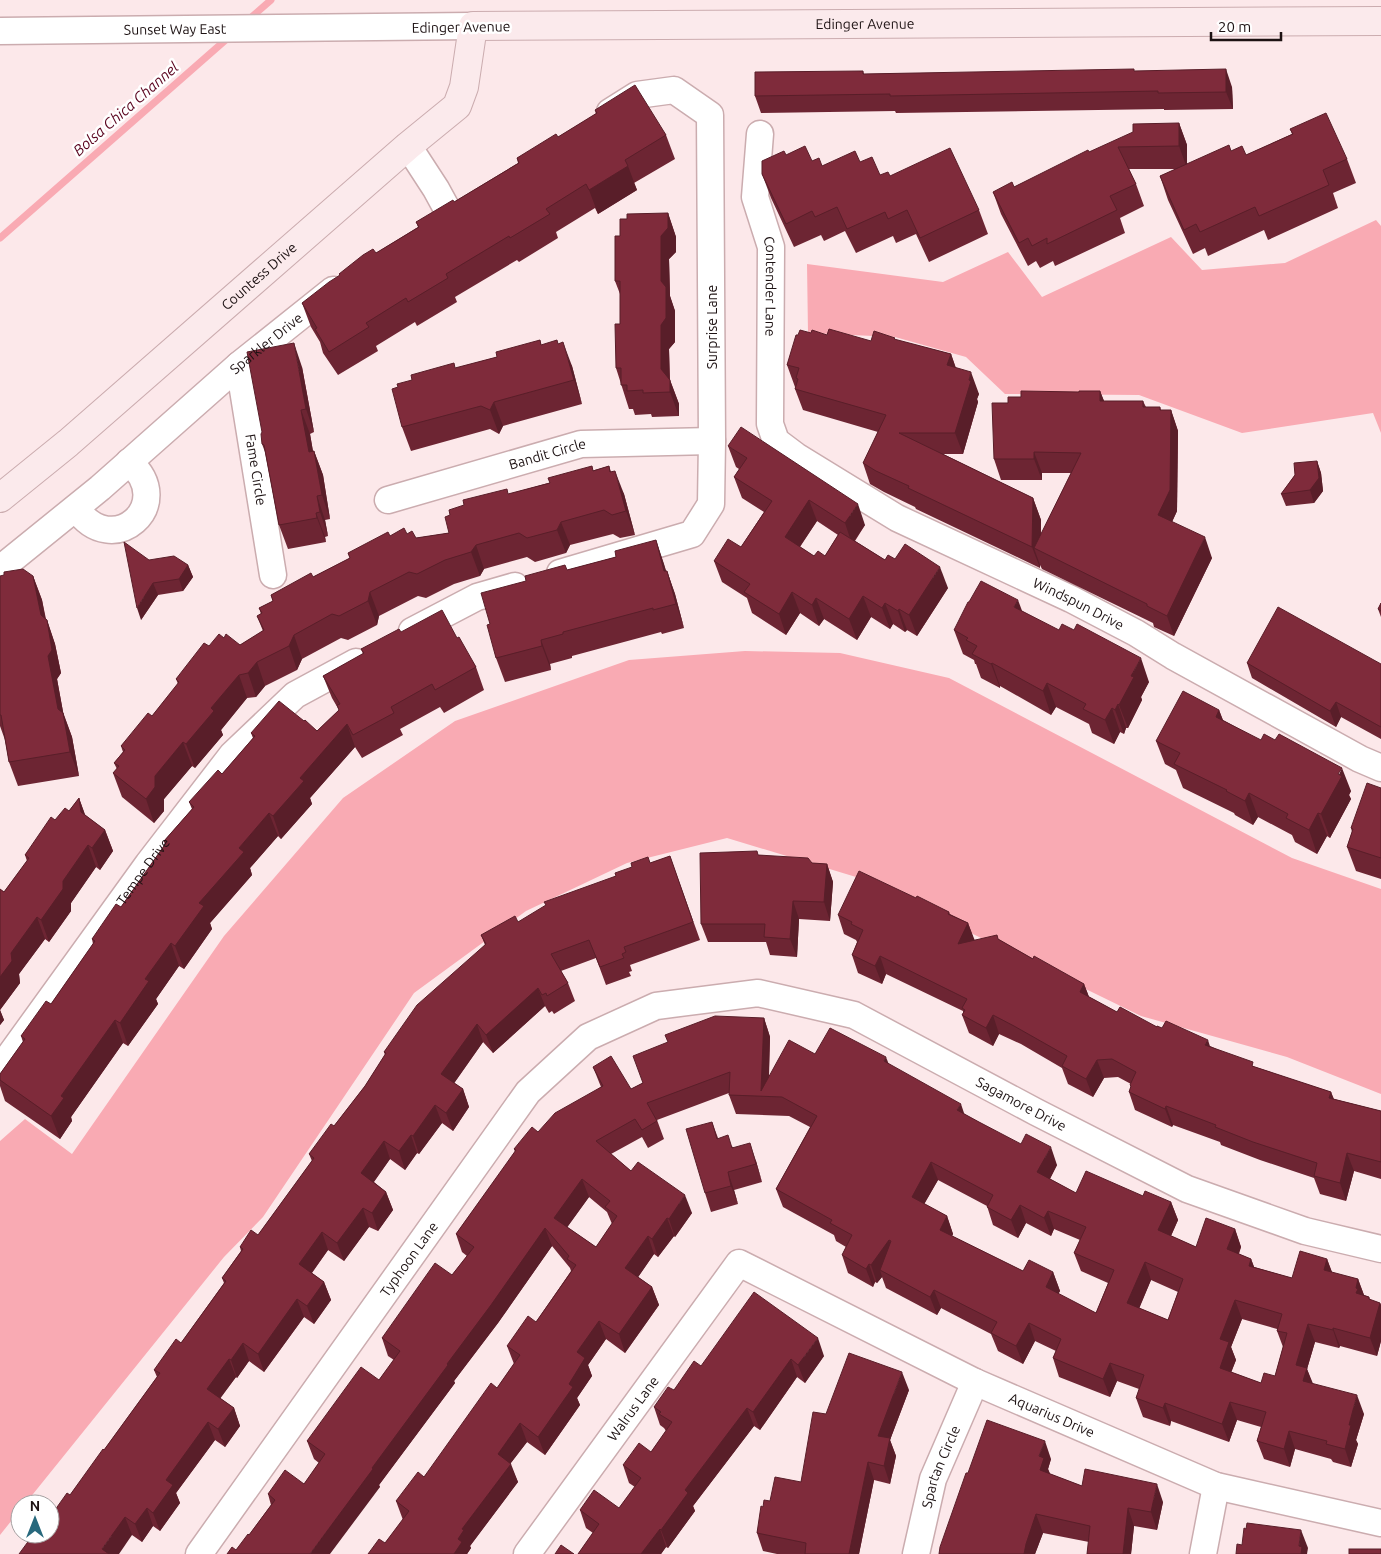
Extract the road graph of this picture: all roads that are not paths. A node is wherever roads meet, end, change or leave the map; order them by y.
1 (1381, 21) edge
2 (472, 26) junction
3 (350, 28) joint
4 (0, 31) edge
5 (588, 125) edge
6 (760, 134) dead end
7 (408, 146) junction
8 (448, 211) edge
9 (350, 276) edge
10 (239, 365) junction
11 (712, 440) junction
12 (776, 440) joint
13 (130, 462) junction
14 (0, 498) edge
15 (388, 500) dead end
16 (76, 508) junction
17 (692, 534) joint
18 (0, 569) edge
19 (273, 575) dead end
20 (1381, 768) edge
21 (656, 1006) joint
22 (0, 1069) edge
23 (1381, 1249) edge
24 (739, 1263) joint
25 (975, 1382) junction
26 (1216, 1486) junction
27 (1381, 1523) edge
28 (199, 1554) edge
29 (527, 1554) edge
30 (916, 1554) edge
31 (1203, 1554) edge

1 - 2 street, Edinger Avenue
2 - 3 street, Edinger Avenue
2 - 7 street, Countess Drive
3 - 4 street, Sunset Way East
5 - 11 street, Surprise Lane
6 - 12 street, Contender Lane
7 - 8 street
7 - 14 street, Countess Drive
9 - 10 street, Sparkler Drive
10 - 13 street, Sparkler Drive
10 - 19 street, Fame Circle
11 - 15 street, Bandit Circle
11 - 17 street, Surprise Lane
12 - 20 street, Windspun Drive
13 - 16 street, Sparkler Drive
13 - 16 street
16 - 18 street, Sparkler Drive
17 - 22 street, Tempe Drive
21 - 23 street, Sagamore Drive
21 - 28 street, Typhoon Lane
24 - 25 street, Aquarius Drive
24 - 29 street, Walrus Lane
25 - 26 street, Aquarius Drive
25 - 30 street, Spartan Circle
26 - 27 street, Aquarius Drive
26 - 31 street

